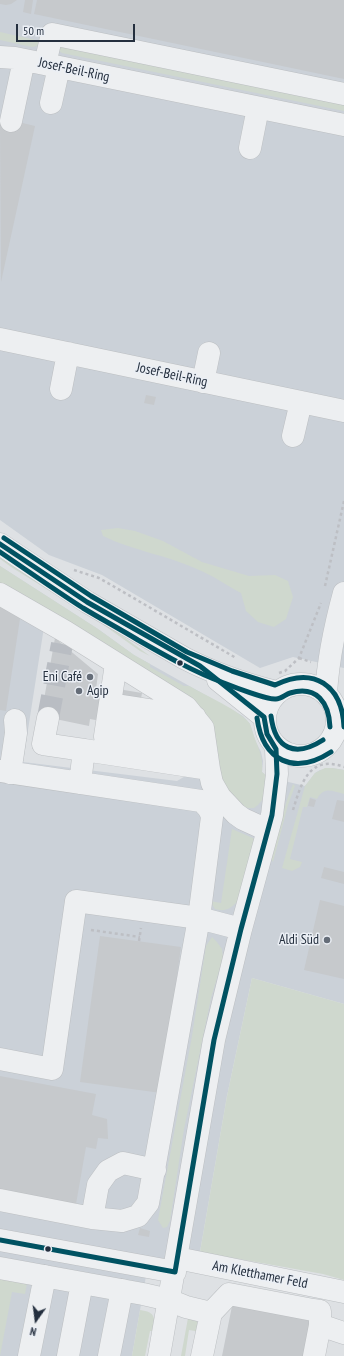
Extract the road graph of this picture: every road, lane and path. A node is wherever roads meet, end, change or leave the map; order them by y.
1 (24, 59) edge
2 (344, 94) edge
3 (52, 103) dead end
4 (258, 108) junction
5 (11, 120) dead end
6 (344, 125) edge
7 (250, 148) dead end
8 (0, 339) edge
9 (68, 353) junction
10 (209, 353) dead end
11 (203, 382) junction
12 (61, 389) dead end
13 (301, 402) junction
14 (344, 411) edge
15 (293, 436) dead end
16 (344, 501) edge
17 (0, 544) edge
18 (71, 569) dead end
19 (335, 590) edge
20 (0, 594) edge
21 (322, 599) dead end
22 (335, 624) junction
23 (238, 659) dead end
24 (116, 664) junction
25 (200, 666) junction
26 (275, 683) junction
27 (301, 683) junction
28 (326, 694) junction
29 (175, 700) junction
30 (264, 716) junction
31 (48, 718) tunnel mouth
32 (15, 720) dead end
33 (104, 726) junction
34 (340, 730) edge
35 (203, 744) junction
36 (276, 749) junction
37 (335, 749) edge
38 (302, 757) junction
39 (344, 767) edge
40 (5, 772) edge
41 (80, 783) junction
42 (213, 801) junction
43 (292, 811) dead end
44 (270, 822) junction
45 (199, 918) junction
46 (72, 927) junction
47 (241, 928) junction
48 (140, 937) dead end
49 (0, 1059) edge
50 (155, 1170) junction
51 (0, 1200) edge
52 (92, 1218) junction
53 (0, 1240) edge
54 (176, 1265) junction
55 (0, 1268) edge
56 (45, 1276) junction
57 (82, 1283) junction
58 (322, 1287) junction
59 (122, 1290) junction
60 (344, 1292) edge
61 (169, 1300) junction
62 (211, 1314) junction
63 (320, 1318) junction
64 (344, 1333) edge
65 (29, 1356) edge
66 (68, 1356) edge
67 (109, 1356) edge
68 (159, 1356) edge
69 (202, 1356) edge
70 (314, 1356) edge

1 - 2 street
1 - 3 street
1 - 4 street, Josef-Beil-Ring
1 - 5 street
4 - 6 street, Josef-Beil-Ring
4 - 7 street
8 - 9 street, Josef-Beil-Ring
9 - 11 street, Josef-Beil-Ring
9 - 12 street
10 - 11 street
11 - 13 street, Josef-Beil-Ring
13 - 14 street, Josef-Beil-Ring
13 - 15 street
16 - 19 path
17 - 25 street
18 - 23 path
19 - 22 street
20 - 24 street
21 - 26 path
22 - 27 street
22 - 28 street
24 - 29 street
24 - 33 street
25 - 26 street
25 - 30 street
26 - 27 street
26 - 30 street
27 - 28 street
28 - 34 street
29 - 33 street
29 - 35 street
30 - 36 street
31 - 33 street
32 - 40 street
33 - 35 street
33 - 35 street
33 - 41 street
34 - 37 street
35 - 42 street
36 - 38 street
36 - 44 street
37 - 38 street
38 - 44 street
39 - 43 path
40 - 41 street
41 - 42 street
42 - 44 street
42 - 45 street
44 - 47 street
45 - 46 street
45 - 47 street
45 - 50 street
46 - 48 path
46 - 49 street
47 - 54 street
50 - 52 street
50 - 52 street
51 - 52 street
53 - 54 street, Am Kletthamer Feld
54 - 58 street, Am Kletthamer Feld
54 - 61 street
55 - 56 street
56 - 57 street
56 - 65 street
57 - 59 street
57 - 66 street
58 - 60 street, Am Kletthamer Feld
58 - 63 street
59 - 61 street
59 - 67 street
61 - 62 street
61 - 68 street
62 - 63 street
62 - 69 street
63 - 64 street
63 - 70 street

